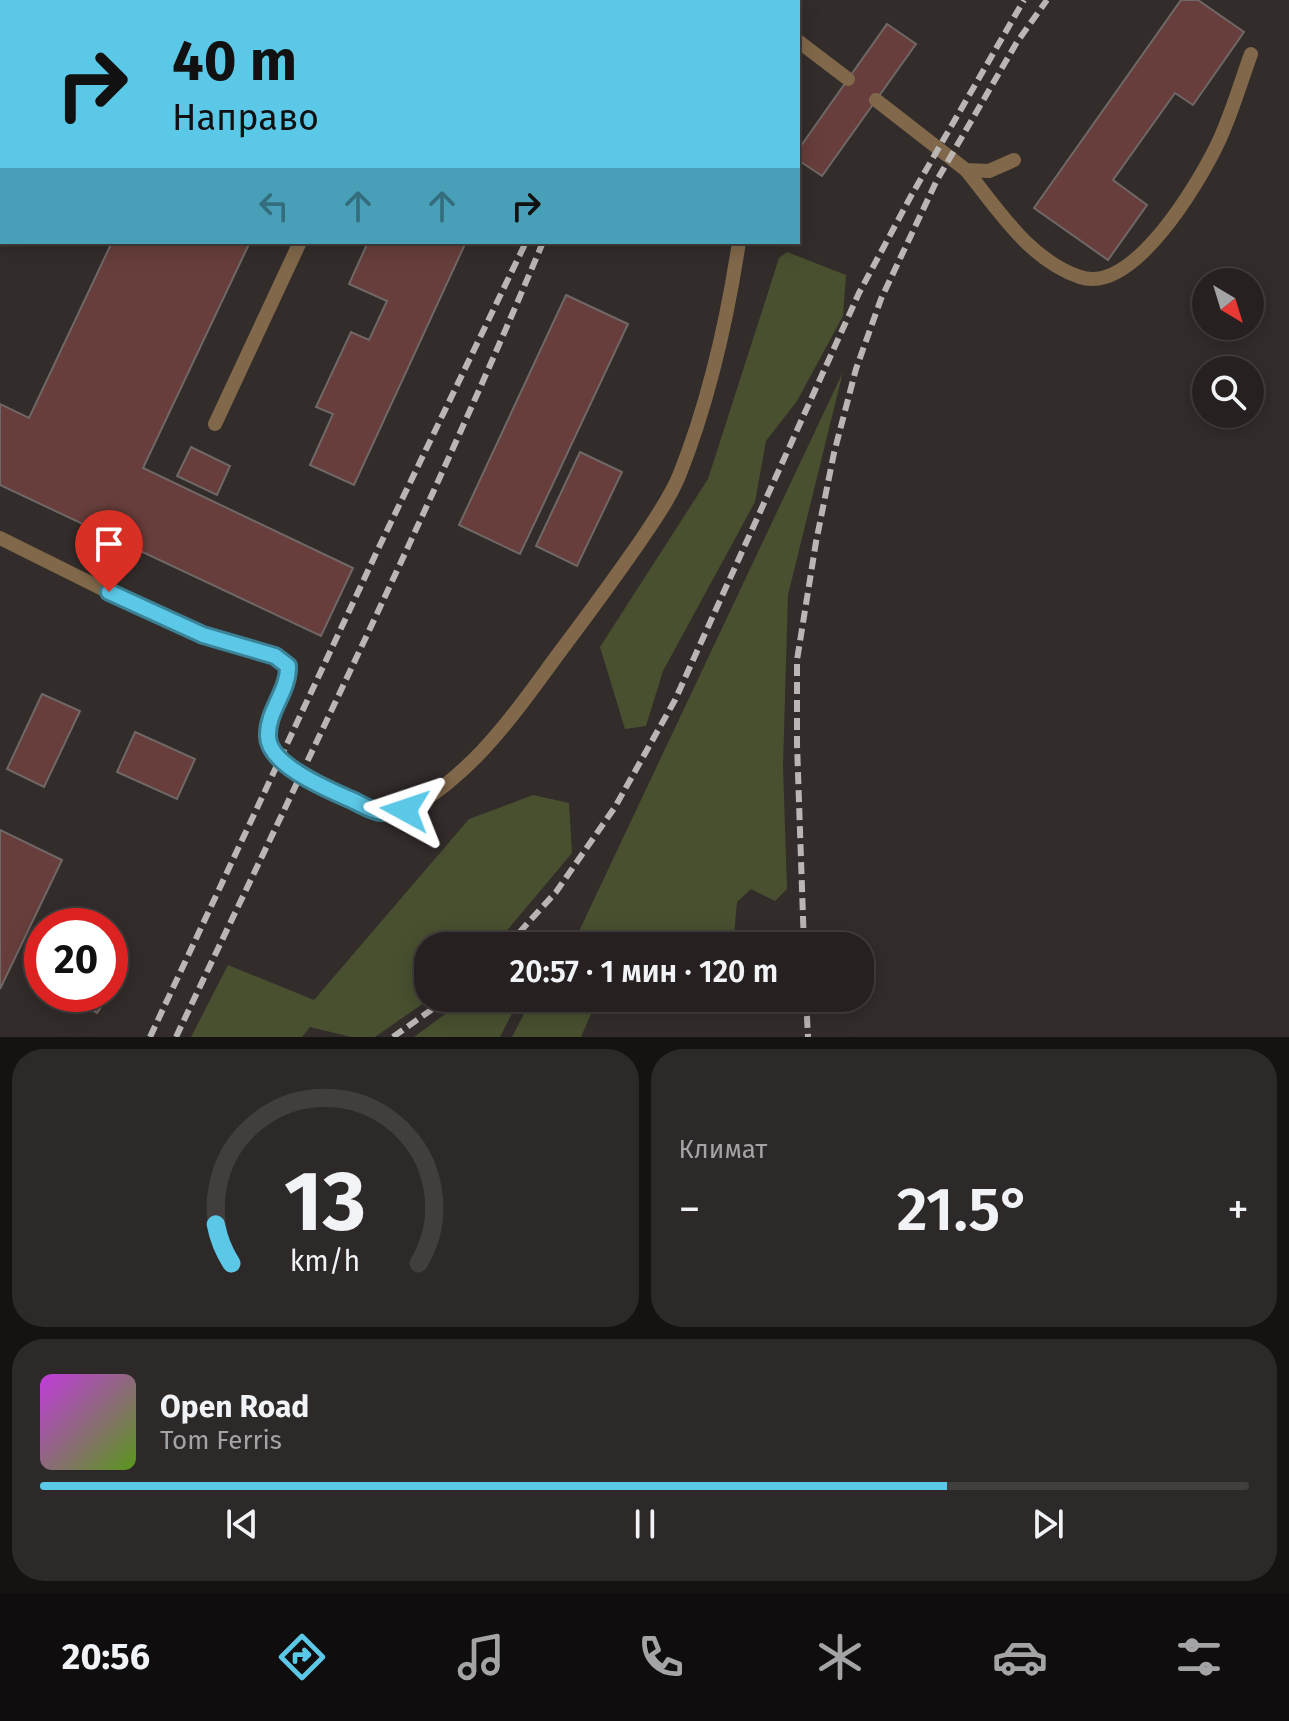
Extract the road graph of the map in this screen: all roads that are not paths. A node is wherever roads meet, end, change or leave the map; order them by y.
1 (800, 43) edge
2 (1251, 54) dead end
3 (848, 79) dead end
4 (876, 100) dead end
5 (1014, 160) dead end
6 (966, 170) junction
7 (299, 244) edge
8 (739, 244) edge
9 (215, 424) dead end
10 (0, 538) edge

1 - 3 lane
2 - 6 lane
4 - 6 lane
5 - 6 lane
7 - 9 lane
8 - 10 lane

